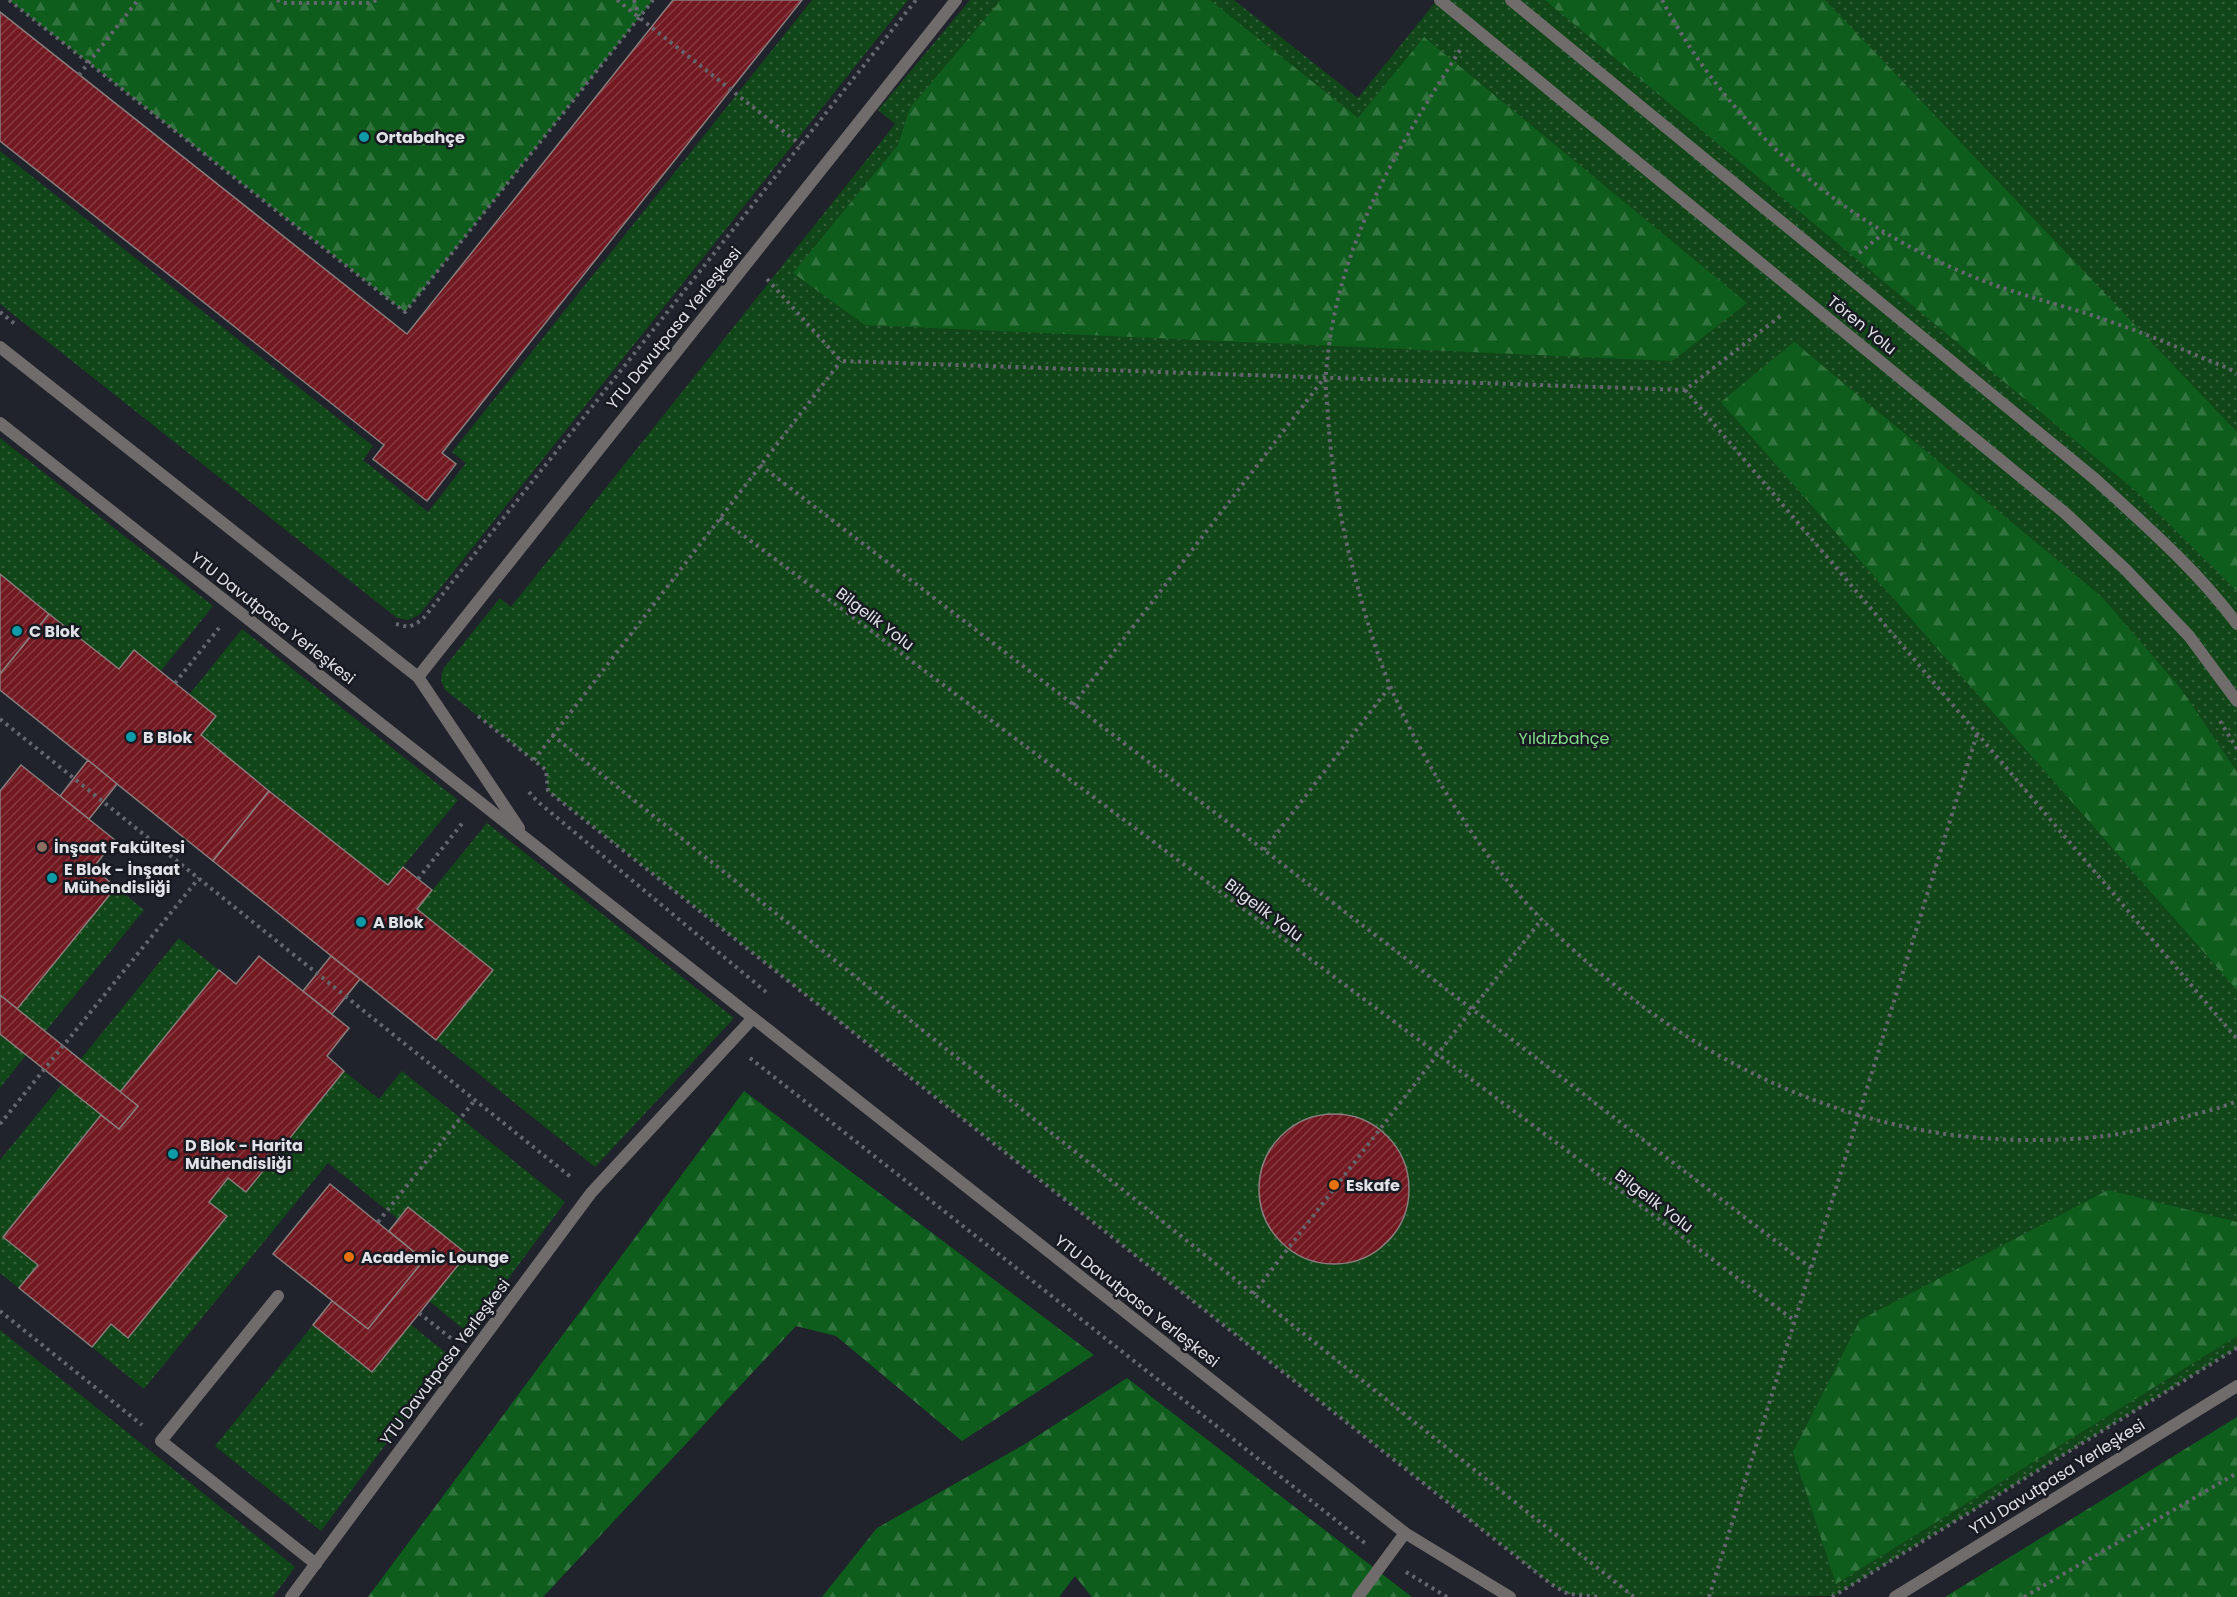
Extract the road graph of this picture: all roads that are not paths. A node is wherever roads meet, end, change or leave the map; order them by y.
1 (956, 0) edge
2 (1440, 0) edge
3 (1511, 0) edge
4 (0, 347) edge
5 (0, 423) edge
6 (2237, 624) edge
7 (418, 677) junction
8 (2237, 701) edge
9 (526, 839) junction
10 (753, 1018) junction
11 (278, 1296) dead end
12 (2237, 1386) edge
13 (1405, 1533) junction
14 (316, 1564) junction
15 (291, 1597) edge
16 (1358, 1597) edge
17 (1510, 1597) edge
18 (1895, 1597) edge

1 - 7 street, YTU Davutpasa Yerleşkesi
2 - 8 street, Tören Yolu
3 - 6 street, Tören Yolu
4 - 7 street, YTU Davutpasa Yerleşkesi
5 - 9 street, YTU Davutpasa Yerleşkesi
7 - 9 street, YTU Davutpasa Yerleşkesi
9 - 10 street, YTU Davutpasa Yerleşkesi
10 - 13 street, YTU Davutpasa Yerleşkesi
10 - 14 street, YTU Davutpasa Yerleşkesi
11 - 14 street
12 - 18 street, YTU Davutpasa Yerleşkesi
13 - 16 street
13 - 17 street, YTU Davutpasa Yerleşkesi
14 - 15 street, YTU Davutpasa Yerleşkesi

